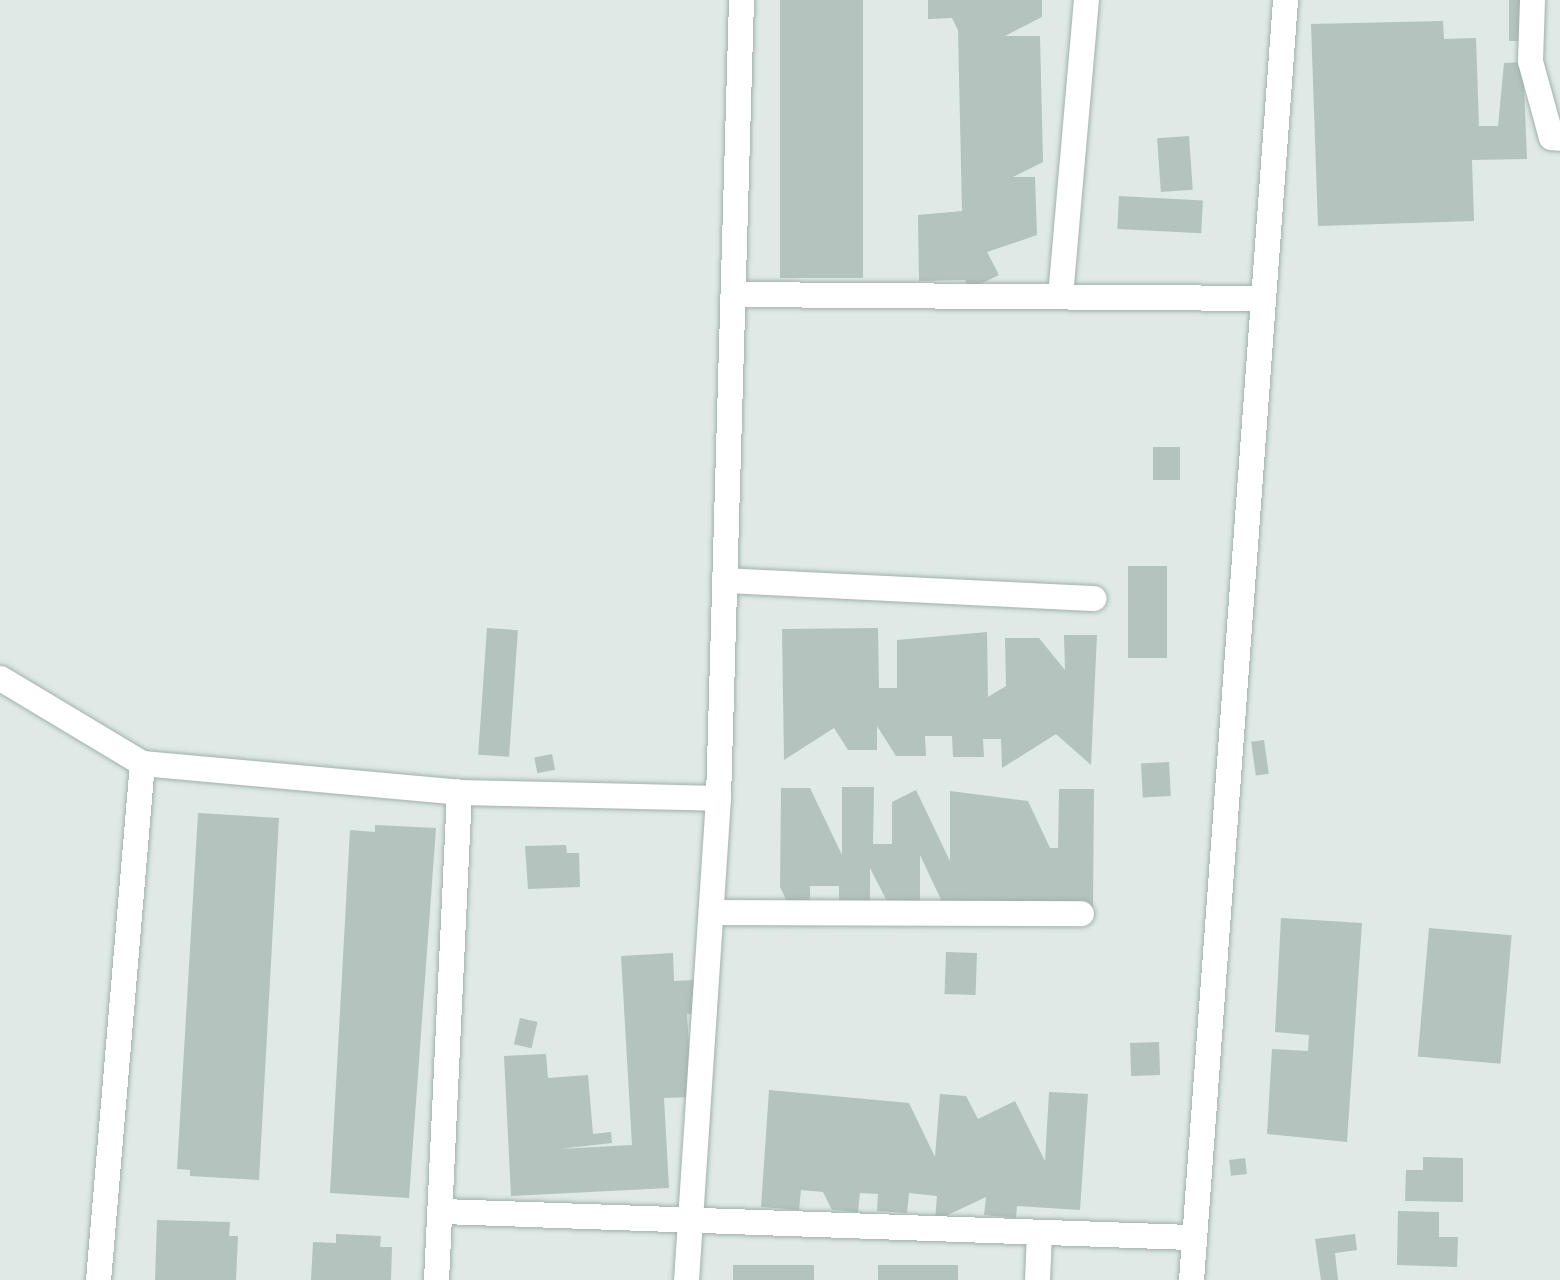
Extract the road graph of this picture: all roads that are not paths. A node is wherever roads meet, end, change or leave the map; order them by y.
1 (741, 0) edge
2 (1086, 0) edge
3 (1285, 0) edge
4 (1532, 0) edge
5 (1560, 138) edge
6 (733, 294) junction
7 (1060, 296) junction
8 (1260, 298) junction
9 (724, 580) junction
10 (1094, 598) dead end
11 (0, 678) edge
12 (142, 763) junction
13 (459, 792) junction
14 (718, 798) junction
15 (711, 912) junction
16 (1082, 913) dead end
17 (442, 1212) junction
18 (692, 1224) junction
19 (1039, 1233) junction
20 (1192, 1237) junction
21 (98, 1280) edge
22 (436, 1280) edge
23 (686, 1280) edge
24 (1037, 1280) edge
25 (1190, 1280) edge

1 - 6 street
2 - 7 street
3 - 8 street
4 - 5 street
6 - 7 street
6 - 9 street
7 - 8 street
8 - 20 street
9 - 10 street
9 - 14 street
11 - 12 street
12 - 13 street
12 - 21 street
13 - 14 street
13 - 17 street
14 - 15 street
15 - 16 street
15 - 18 street
17 - 18 street
17 - 22 street
18 - 19 street
18 - 23 street
19 - 20 street
19 - 24 street
20 - 25 street

